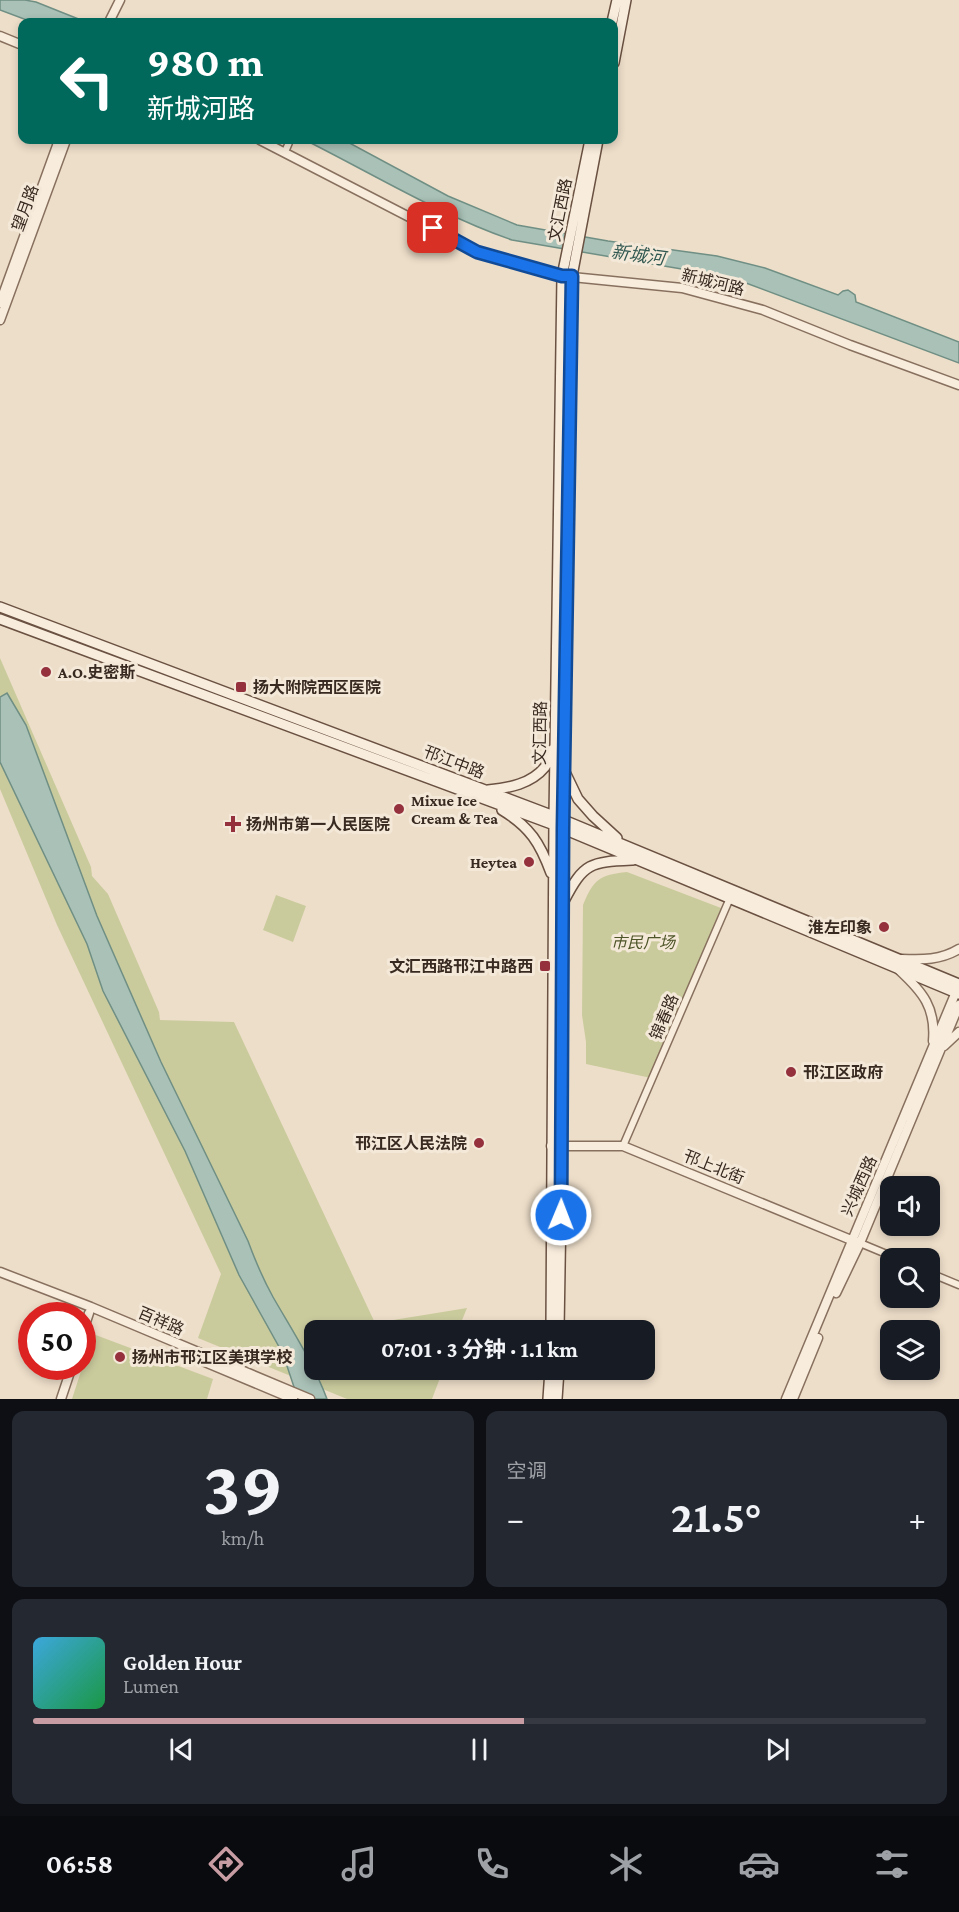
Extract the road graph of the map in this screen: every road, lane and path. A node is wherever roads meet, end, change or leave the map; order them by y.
1 (120, 0) edge
2 (617, 0) edge
3 (626, 0) edge
4 (111, 18) edge
5 (613, 18) edge
6 (0, 36) edge
7 (618, 42) edge
8 (18, 43) edge
9 (58, 144) edge
10 (65, 144) edge
11 (268, 144) edge
12 (289, 144) edge
13 (589, 144) edge
14 (597, 144) edge
15 (285, 152) junction
16 (576, 229) junction
17 (567, 276) junction
18 (0, 303) edge
19 (0, 321) edge
20 (959, 385) edge
21 (0, 607) edge
22 (0, 619) edge
23 (555, 744) junction
24 (564, 769) junction
25 (485, 795) junction
26 (559, 822) junction
27 (623, 844) junction
28 (638, 860) junction
29 (554, 881) junction
30 (730, 898) junction
31 (562, 903) junction
32 (959, 949) edge
33 (898, 964) junction
34 (958, 989) edge
35 (959, 1005) edge
36 (959, 1032) edge
37 (936, 1051) junction
38 (551, 1146) junction
39 (562, 1146) junction
40 (623, 1146) junction
41 (856, 1241) junction
42 (880, 1251) edge
43 (0, 1272) edge
44 (940, 1277) edge
45 (0, 1278) edge
46 (959, 1284) edge
47 (68, 1302) edge
48 (71, 1302) edge
49 (96, 1313) edge
50 (550, 1320) edge
51 (559, 1320) edge
52 (67, 1380) edge
53 (549, 1380) edge
54 (558, 1380) edge
55 (292, 1395) edge
56 (61, 1399) edge
57 (310, 1399) edge
58 (548, 1399) edge
59 (557, 1399) edge
60 (786, 1399) edge
61 (793, 1399) edge

1 - 4 street
2 - 5 main road
3 - 7 main road
6 - 8 street
9 - 18 street, 望月路
10 - 19 street, 望月路
11 - 15 street, 新城河路
12 - 15 street
13 - 16 main road, 文汇西路
14 - 16 main road, 文汇西路
15 - 17 street, 新城河路
16 - 17 main road, 文汇西路
17 - 20 street, 新城河路
17 - 23 main road, 文汇西路
17 - 24 main road, 文汇西路
21 - 25 main road, 邗江中路
22 - 25 main road, 邗江中路
23 - 25 main road
23 - 26 main road, 文汇西路
24 - 26 main road, 文汇西路
24 - 27 main road
25 - 26 main road, 邗江中路
25 - 29 main road
26 - 27 main road, 邗江中路
26 - 28 main road, 邗江中路
26 - 29 main road, 文汇西路
26 - 31 main road, 文汇西路
27 - 33 main road, 邗江中路
28 - 30 main road, 邗江中路
28 - 31 main road
29 - 38 main road, 文汇西路
30 - 33 main road, 邗江中路
30 - 40 street, 锦春路
31 - 39 main road, 文汇西路
32 - 33 street
33 - 34 main road, 邗江中路
33 - 37 street
34 - 37 street, 兴城西路
35 - 37 street, 兴城西路
36 - 37 street
37 - 41 street, 兴城西路
38 - 39 street, 邗上北街
38 - 50 main road, 文汇西路
39 - 40 street, 邗上北街
39 - 51 main road, 文汇西路
40 - 41 street, 邗上北街
41 - 42 street
41 - 60 street, 兴城西路
41 - 61 street, 兴城西路
43 - 48 street, 百祥路
44 - 46 street
45 - 47 street, 百祥路
49 - 55 street, 百祥路
52 - 56 street
53 - 58 main road
54 - 59 main road
55 - 57 street, 百祥路

